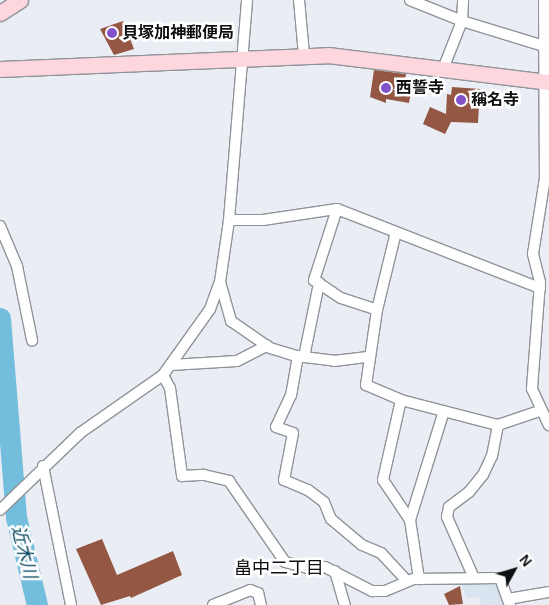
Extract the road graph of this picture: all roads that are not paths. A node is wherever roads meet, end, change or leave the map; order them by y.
1 (20, 0) edge
2 (247, 0) edge
3 (299, 0) edge
4 (410, 0) edge
5 (463, 0) edge
6 (544, 0) edge
7 (0, 13) edge
8 (462, 21) junction
9 (545, 50) edge
10 (304, 55) junction
11 (243, 56) junction
12 (0, 69) edge
13 (443, 69) junction
14 (547, 81) edge
15 (337, 209) junction
16 (229, 220) junction
17 (0, 226) edge
18 (396, 232) junction
19 (220, 282) junction
20 (319, 283) junction
21 (540, 288) junction
22 (377, 310) junction
23 (32, 340) dead end
24 (267, 346) junction
25 (301, 357) junction
26 (368, 358) junction
27 (171, 365) junction
28 (163, 375) junction
29 (401, 400) junction
30 (542, 410) junction
31 (444, 411) junction
32 (498, 425) junction
33 (549, 425) edge
34 (41, 469) junction
35 (0, 510) edge
36 (410, 520) junction
37 (335, 571) junction
38 (474, 578) junction
39 (419, 579) junction
40 (407, 581) junction
41 (549, 592) edge
42 (509, 602) edge
43 (71, 605) edge
44 (215, 605) edge
45 (261, 605) edge
46 (345, 605) edge

1 - 7 street
2 - 11 street
3 - 10 street
4 - 8 street
5 - 8 street
6 - 9 street
8 - 9 street
8 - 13 street
9 - 14 street
10 - 11 street
10 - 13 street
11 - 12 street
11 - 16 street
13 - 14 street
14 - 21 street
15 - 16 street
15 - 18 street
15 - 20 street
16 - 19 street
17 - 23 street
18 - 21 street
18 - 22 street
19 - 24 street
19 - 27 street
20 - 22 street
20 - 25 street
21 - 30 street
22 - 26 street
24 - 25 street
24 - 27 street
25 - 26 street
25 - 40 street
26 - 29 street
27 - 28 street
28 - 34 street
28 - 37 street
29 - 31 street
29 - 36 street
30 - 32 street
30 - 33 street
31 - 32 street
31 - 36 street
32 - 38 street
34 - 35 street
34 - 43 street
36 - 39 street
37 - 40 street
37 - 46 street
38 - 39 street
38 - 42 street
39 - 40 street
41 - 42 street
44 - 45 street

